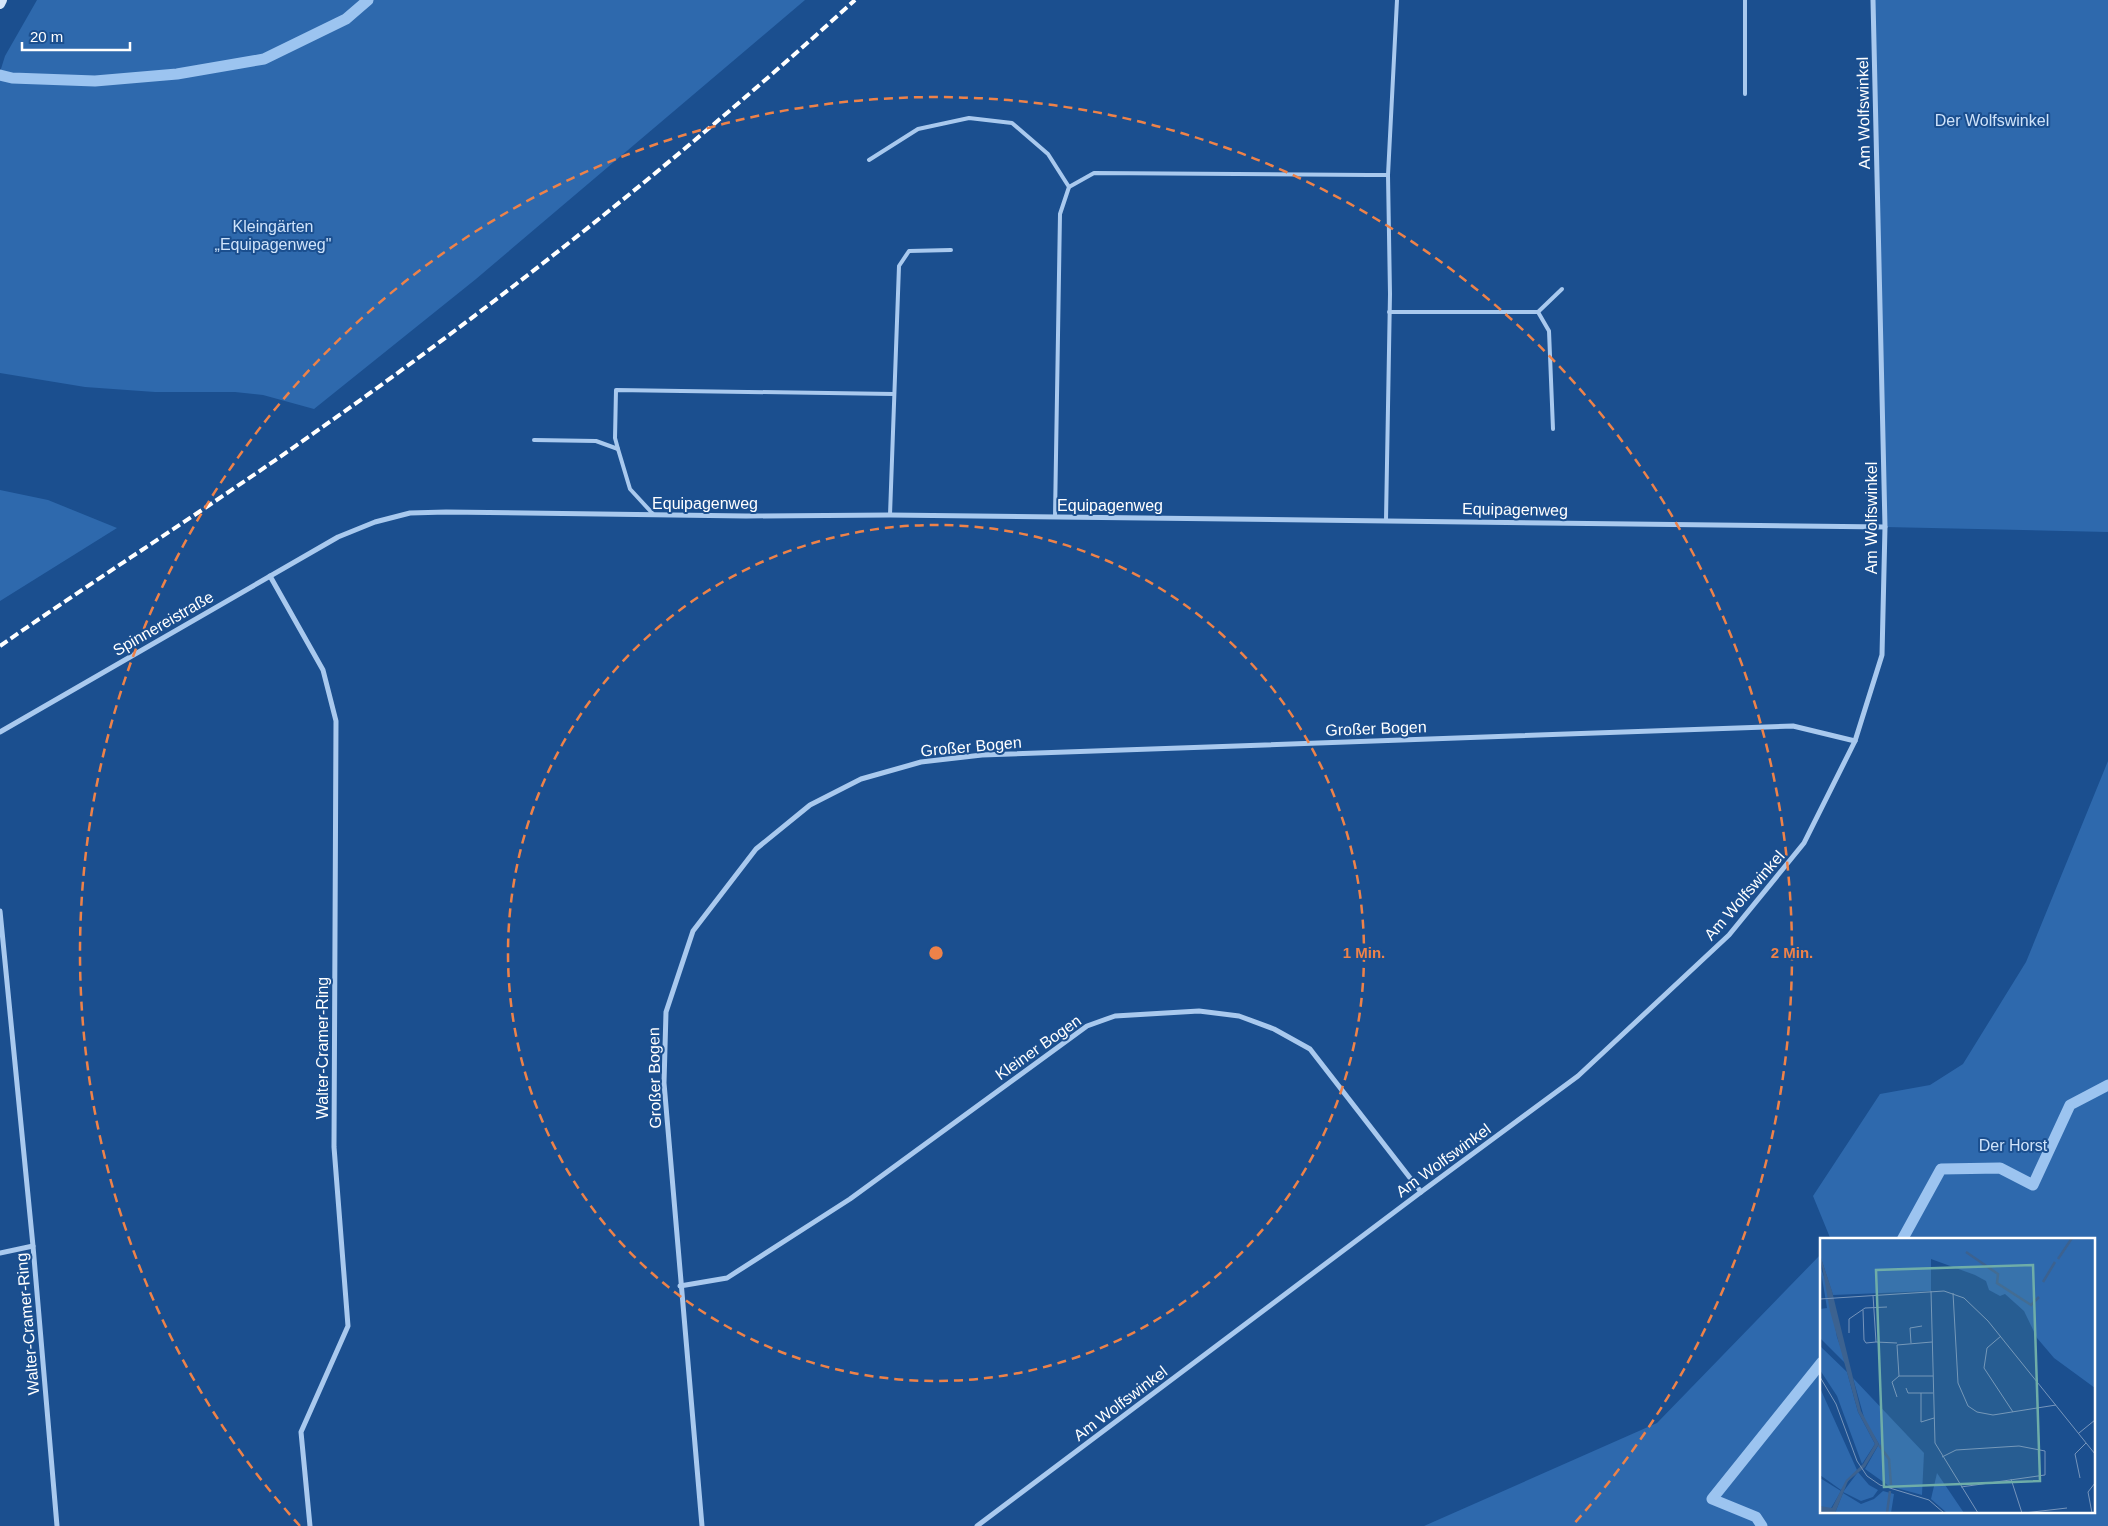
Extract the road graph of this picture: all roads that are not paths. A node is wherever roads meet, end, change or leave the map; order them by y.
1 (2, 0) edge
2 (1397, 0) edge
3 (1745, 0) edge
4 (1872, 0) edge
5 (0, 4) edge
6 (1745, 94) dead end
7 (869, 160) dead end
8 (1388, 175) junction
9 (1069, 187) junction
10 (951, 250) dead end
11 (1562, 289) dead end
12 (1389, 312) junction
13 (1538, 312) junction
14 (894, 394) junction
15 (1553, 429) dead end
16 (534, 440) dead end
17 (618, 449) junction
18 (654, 515) junction
19 (890, 515) junction
20 (1055, 518) junction
21 (1386, 520) junction
22 (1886, 527) junction
23 (338, 537) joint
24 (270, 576) junction
25 (0, 732) edge
26 (1855, 741) junction
27 (0, 911) edge
28 (1421, 1192) junction
29 (33, 1246) junction
30 (0, 1253) edge
31 (680, 1286) junction
32 (57, 1526) edge
33 (310, 1526) edge
34 (702, 1526) edge
35 (977, 1526) edge

1 - 5 main road
2 - 8 lane
3 - 6 lane
4 - 22 street, Am Wolfswinkel
7 - 9 lane
8 - 9 lane
8 - 12 lane
9 - 20 lane
10 - 14 lane
11 - 13 lane
12 - 13 lane
12 - 21 lane
13 - 15 lane
14 - 17 lane
14 - 19 lane
16 - 17 lane
17 - 18 lane
18 - 19 street, Equipagenweg
18 - 23 street, Equipagenweg
19 - 20 street, Equipagenweg
20 - 21 street, Equipagenweg
21 - 22 street, Equipagenweg
22 - 26 street, Am Wolfswinkel
23 - 24 street, Spinnereistraße
24 - 25 street, Spinnereistraße
24 - 33 street, Walter-Cramer-Ring
26 - 28 street, Am Wolfswinkel
26 - 31 street, Großer Bogen
27 - 29 street, Walter-Cramer-Ring
28 - 31 street, Kleiner Bogen
28 - 35 street, Am Wolfswinkel
29 - 30 street
29 - 32 street, Walter-Cramer-Ring
31 - 34 street, Großer Bogen

